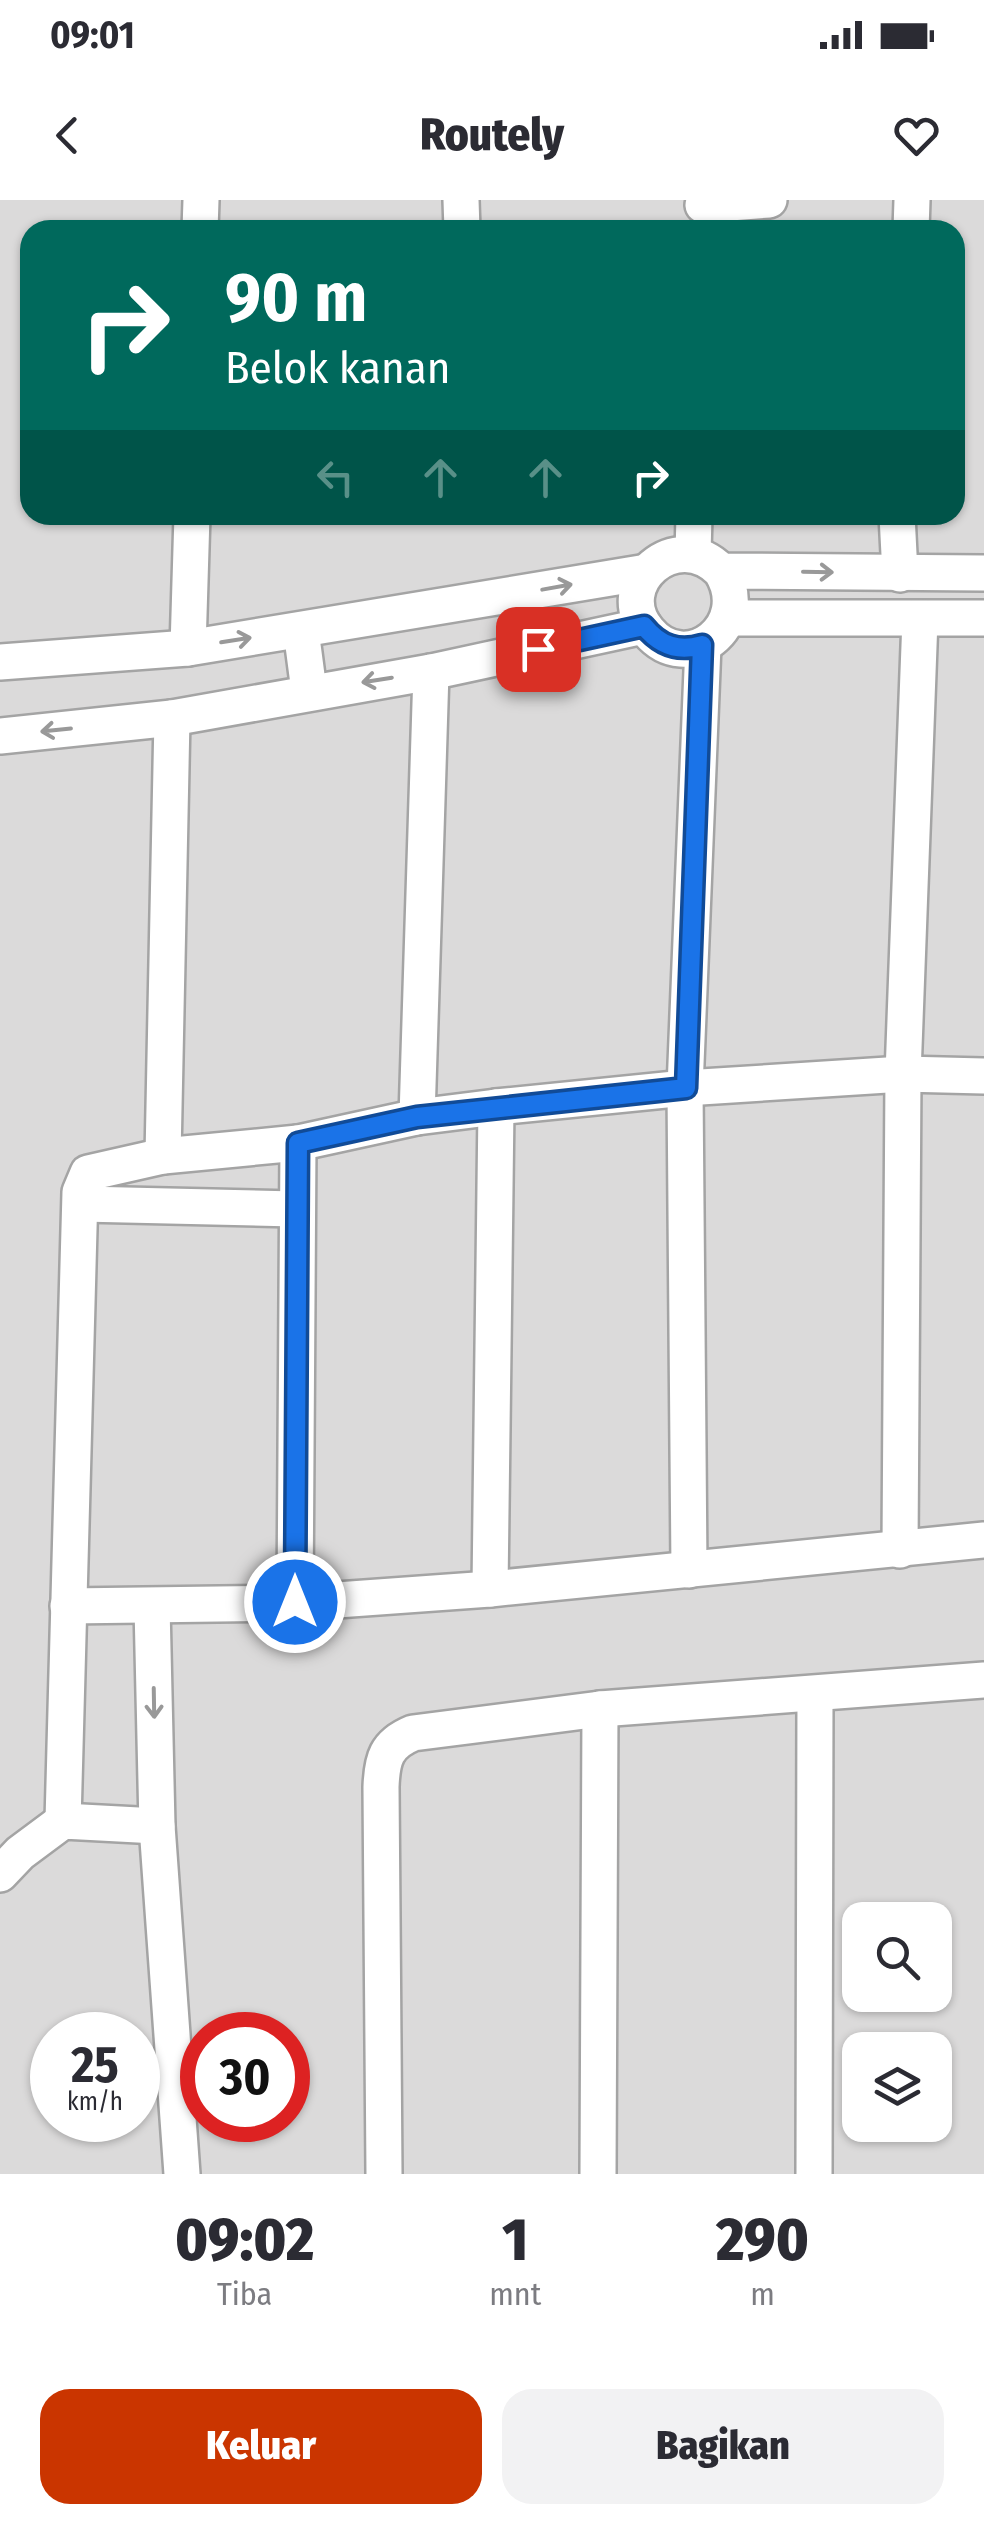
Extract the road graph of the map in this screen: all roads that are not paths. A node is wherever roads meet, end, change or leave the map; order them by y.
1 (769, 200) edge
2 (703, 212) edge
3 (192, 525) edge
4 (697, 525) edge
5 (898, 525) edge
6 (707, 562) junction
7 (647, 572) junction
8 (984, 573) edge
9 (900, 574) junction
10 (729, 618) junction
11 (984, 618) edge
12 (920, 619) junction
13 (644, 626) junction
14 (301, 630) junction
15 (702, 645) junction
16 (188, 648) junction
17 (0, 662) edge
18 (431, 672) junction
19 (309, 691) junction
20 (172, 718) junction
21 (0, 736) edge
22 (902, 1074) junction
23 (984, 1076) edge
24 (686, 1088) junction
25 (496, 1108) junction
26 (417, 1117) junction
27 (298, 1143) junction
28 (163, 1156) junction
29 (82, 1204) junction
30 (295, 1209) junction
31 (984, 1540) edge
32 (900, 1550) junction
33 (689, 1570) junction
34 (490, 1589) junction
35 (295, 1602) junction
36 (68, 1606) junction
37 (152, 1606) junction
38 (984, 1680) edge
39 (816, 1694) junction
40 (600, 1709) junction
41 (63, 1822) junction
42 (157, 1826) junction
43 (0, 1874) edge
44 (182, 2174) edge
45 (384, 2174) edge
46 (598, 2174) edge
47 (814, 2174) edge

1 - 2 street
3 - 16 street
4 - 6 street
5 - 9 street
6 - 7 street
6 -> 9 street
6 - 10 street
7 - 13 street
14 -> 7 street
8 - 9 street
10 - 12 street
10 - 15 street
11 - 12 street
12 - 22 street
13 - 15 street
13 - 18 street
16 -> 14 street
14 - 19 street
15 - 24 street
16 - 17 street
18 -> 19 street
18 - 26 street
19 - 20 street
20 -> 21 street
20 - 28 street
22 - 23 street
22 - 24 street
22 - 32 street
24 - 25 street
24 - 33 street
25 - 26 street
25 - 34 street
26 - 27 street
27 - 28 street
27 - 30 street
28 - 29 street
29 - 30 street
29 - 36 street
30 - 35 street
31 - 32 street
32 - 33 street
33 - 34 street
34 - 35 street
35 - 37 street
36 - 37 street
36 - 41 street
37 -> 42 street
38 - 39 street
39 - 40 street
39 - 47 street
40 - 45 street
40 - 46 street
41 - 42 street
41 - 43 street
42 - 44 street

